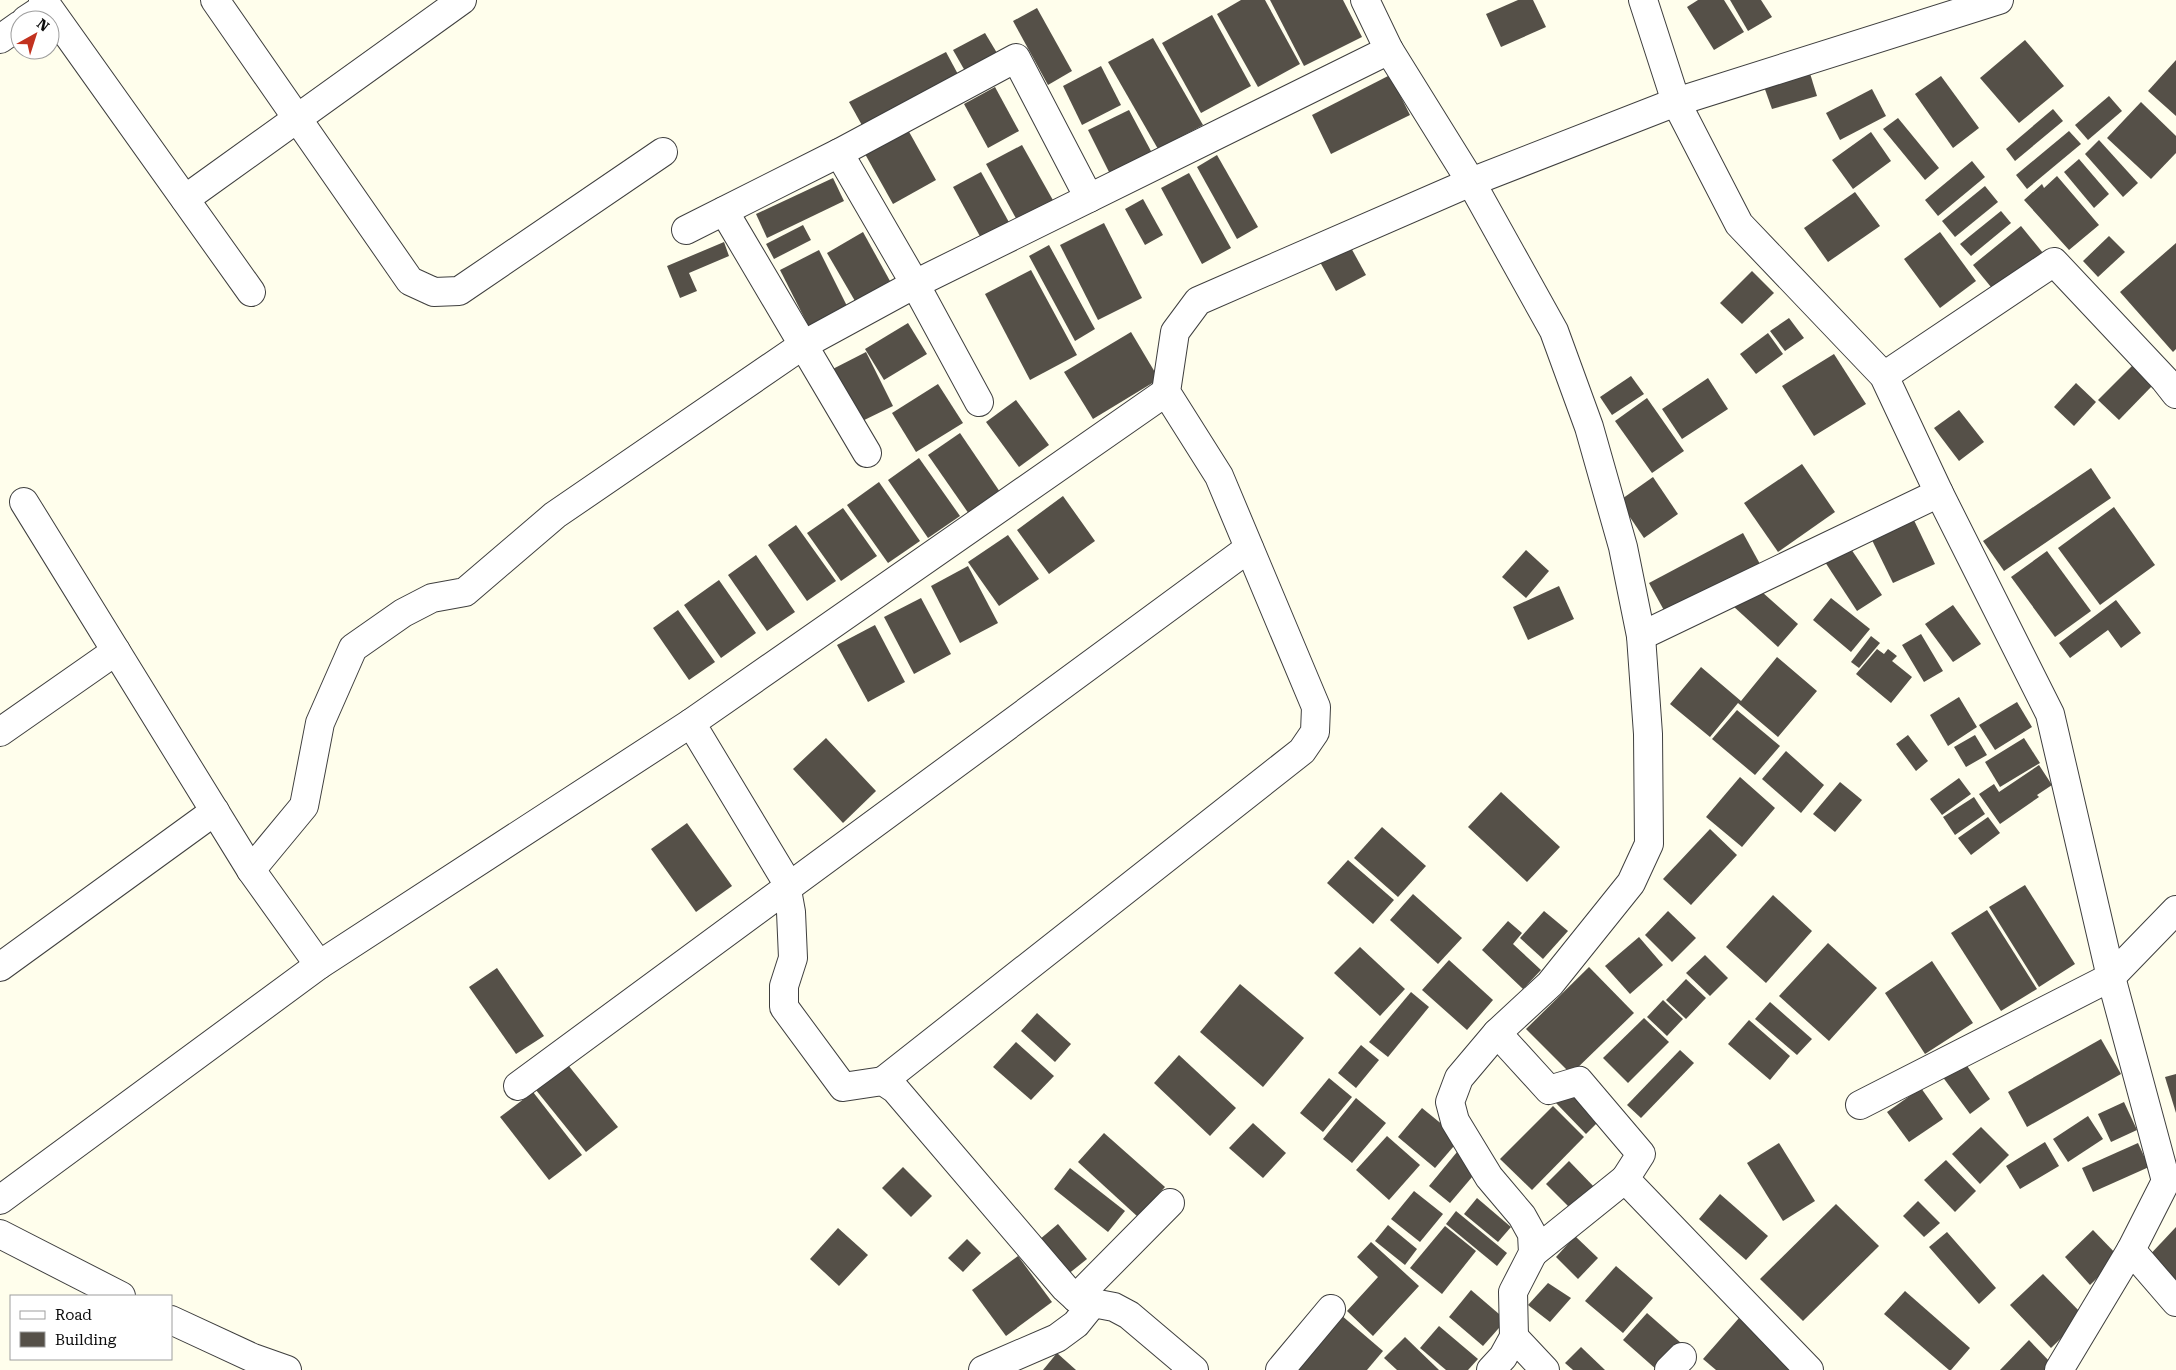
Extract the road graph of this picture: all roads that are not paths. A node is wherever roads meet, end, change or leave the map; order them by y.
1 (215, 0) edge
2 (462, 0) edge
3 (1365, 0) edge
4 (1644, 0) edge
5 (1999, 0) edge
6 (39, 9) edge
7 (1388, 50) junction
8 (1676, 102) junction
9 (297, 119) junction
10 (663, 152) dead end
11 (839, 153) junction
12 (1471, 182) junction
13 (185, 198) junction
14 (1089, 198) junction
15 (724, 211) junction
16 (686, 230) dead end
17 (915, 284) junction
18 (250, 292) dead end
19 (803, 345) junction
20 (1884, 376) junction
21 (2172, 383) edge
22 (1166, 392) junction
23 (979, 402) dead end
24 (867, 453) dead end
25 (1939, 494) junction
26 (24, 502) dead end
27 (1249, 548) junction
28 (1641, 636) junction
29 (116, 650) junction
30 (691, 723) junction
31 (0, 732) edge
32 (215, 811) junction
33 (251, 870) junction
34 (786, 890) junction
35 (2176, 910) edge
36 (320, 965) junction
37 (0, 967) edge
38 (2111, 977) junction
39 (1498, 1032) junction
40 (883, 1081) junction
41 (518, 1086) dead end
42 (1860, 1105) dead end
43 (1625, 1179) junction
44 (0, 1200) edge
45 (1170, 1203) dead end
46 (0, 1234) edge
47 (2130, 1250) junction
48 (1533, 1253) junction
49 (119, 1295) edge
50 (1084, 1301) junction
51 (2176, 1302) edge
52 (1331, 1309) dead end
53 (172, 1320) edge
54 (1514, 1337) junction
55 (287, 1370) edge
56 (983, 1370) edge
57 (1194, 1370) edge
58 (1280, 1370) edge
59 (1491, 1370) edge
60 (1545, 1370) edge
61 (1809, 1370) edge
62 (2060, 1370) edge

1 - 9 street
2 - 9 street
3 - 7 street
4 - 8 street
5 - 8 street
6 - 13 street
7 - 12 street
7 - 14 street
8 - 12 street
8 - 20 street
9 - 10 street
9 - 13 street
11 - 14 street
11 - 15 street
11 - 17 street
12 - 22 street
12 - 28 street
13 - 18 street
14 - 17 street
15 - 16 street
15 - 19 street
17 - 19 street
17 - 23 street
19 - 24 street
19 - 33 street
20 - 21 street
20 - 25 street
22 - 27 street
22 - 30 street
25 - 28 street
25 - 38 street
26 - 29 street
27 - 34 street
27 - 40 street
28 - 39 street
29 - 31 street
29 - 32 street
30 - 34 street
30 - 36 street
32 - 33 street
32 - 37 street
33 - 36 street
34 - 40 street
34 - 41 street
35 - 38 street
36 - 44 street
38 - 42 street
38 - 47 street
39 - 43 street
39 - 48 street
40 - 50 street
43 - 48 street
43 - 61 street
45 - 50 street
46 - 49 street
47 - 51 street
47 - 62 street
48 - 54 street
50 - 56 street
50 - 57 street
52 - 58 street
53 - 55 street
54 - 59 street
54 - 60 street

